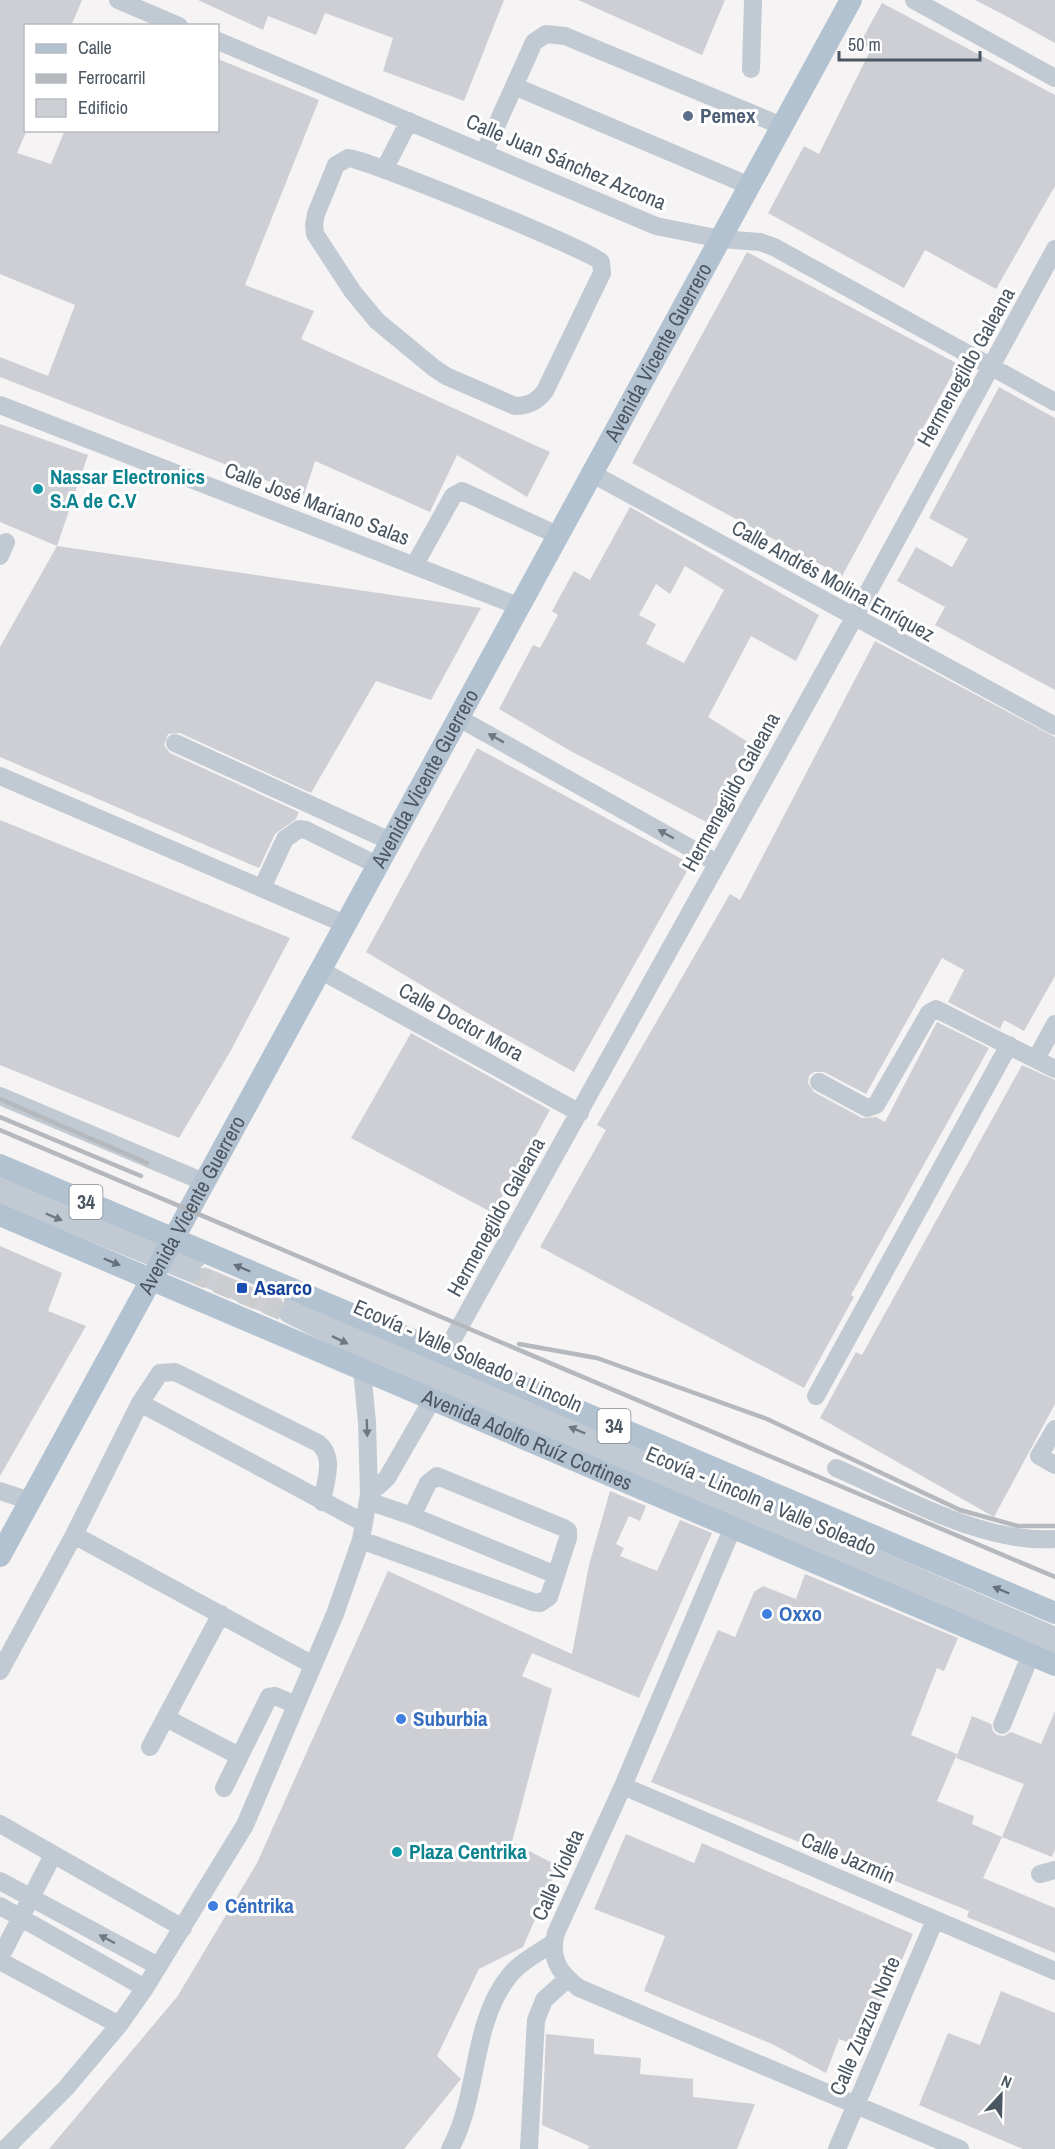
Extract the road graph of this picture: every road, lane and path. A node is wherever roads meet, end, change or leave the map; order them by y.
1 (118, 0) edge
2 (753, 0) edge
3 (914, 0) edge
4 (845, 2) edge
5 (174, 24) edge
6 (219, 41) edge
7 (751, 69) dead end
8 (1055, 78) edge
9 (514, 86) junction
10 (410, 121) junction
11 (782, 126) junction
12 (484, 153) junction
13 (384, 170) junction
14 (750, 186) junction
15 (720, 239) junction
16 (1055, 249) edge
17 (991, 367) junction
18 (1055, 402) edge
19 (0, 405) edge
20 (591, 473) junction
21 (557, 535) junction
22 (414, 566) junction
23 (518, 606) junction
24 (854, 618) junction
25 (457, 717) junction
26 (1055, 726) edge
27 (175, 743) dead end
28 (0, 776) edge
29 (390, 841) junction
30 (717, 862) junction
31 (377, 865) junction
32 (262, 888) junction
33 (345, 924) junction
34 (320, 970) junction
35 (1055, 1024) edge
36 (1009, 1045) junction
37 (1036, 1059) junction
38 (1055, 1069) edge
39 (819, 1082) dead end
40 (0, 1096) edge
41 (580, 1113) junction
42 (0, 1165) edge
43 (0, 1178) edge
44 (204, 1182) junction
45 (0, 1195) edge
46 (0, 1215) edge
47 (163, 1257) junction
48 (194, 1266) tunnel mouth
49 (290, 1307) joint
50 (444, 1355) junction
51 (362, 1370) junction
52 (816, 1396) dead end
53 (432, 1400) junction
54 (140, 1404) junction
55 (1055, 1429) edge
56 (1055, 1465) edge
57 (836, 1468) dead end
58 (0, 1491) edge
59 (368, 1498) junction
60 (30, 1502) junction
61 (322, 1502) junction
62 (412, 1516) junction
63 (733, 1527) junction
64 (362, 1532) junction
65 (74, 1535) junction
66 (1055, 1539) edge
67 (0, 1556) edge
68 (556, 1575) junction
69 (1055, 1613) edge
70 (221, 1614) junction
71 (1055, 1636) edge
72 (1055, 1650) edge
73 (1031, 1654) junction
74 (313, 1665) junction
75 (1055, 1665) edge
76 (0, 1671) edge
77 (296, 1705) junction
78 (166, 1718) junction
79 (1002, 1725) dead end
80 (150, 1747) dead end
81 (239, 1756) junction
82 (623, 1786) junction
83 (224, 1788) dead end
84 (0, 1824) edge
85 (53, 1855) junction
86 (0, 1881) edge
87 (32, 1898) junction
88 (0, 1906) edge
89 (22, 1917) junction
90 (935, 1920) junction
91 (183, 1928) junction
92 (554, 1942) junction
93 (0, 1960) edge
94 (158, 1966) junction
95 (1055, 1971) edge
96 (567, 1979) junction
97 (146, 1988) junction
98 (119, 2025) junction
99 (856, 2105) junction
100 (4, 2149) edge
101 (450, 2149) edge
102 (529, 2149) edge
103 (837, 2149) edge
104 (960, 2149) edge

1 - 5 street
2 - 7 street
3 - 8 street
4 - 11 main road, Avenida Vicente Guerrero
6 - 10 street, Calle Juan Sánchez Azcona
9 - 11 street
9 - 12 street
9 - 14 street
10 - 12 street, Calle Juan Sánchez Azcona
10 - 13 street
11 - 14 main road, Avenida Vicente Guerrero
12 - 15 street, Calle Juan Sánchez Azcona
13 - 13 street
14 - 15 main road, Avenida Vicente Guerrero
15 - 17 street, Calle Juan Sánchez Azcona
15 - 20 main road, Avenida Vicente Guerrero
16 - 17 street, Hermenegildo Galeana
17 - 18 street, Calle Juan Sánchez Azcona
17 - 24 street, Hermenegildo Galeana
19 - 22 street, Calle José Mariano Salas
20 - 21 main road, Avenida Vicente Guerrero
20 - 24 street, Calle Andrés Molina Enríquez
21 - 22 street
21 - 23 main road, Avenida Vicente Guerrero
22 - 23 street, Calle José Mariano Salas
23 - 25 main road, Avenida Vicente Guerrero
24 - 26 street, Calle Andrés Molina Enríquez
24 - 30 street, Hermenegildo Galeana
25 - 29 main road, Avenida Vicente Guerrero
30 -> 25 street
27 - 29 street
28 - 32 street
29 - 31 main road, Avenida Vicente Guerrero
30 - 41 street, Hermenegildo Galeana
31 - 32 street
31 - 33 main road, Avenida Vicente Guerrero
32 - 33 street
33 - 34 main road, Avenida Vicente Guerrero
34 - 41 street, Calle Doctor Mora
34 - 44 main road, Avenida Vicente Guerrero
35 - 37 street
36 - 37 street
36 - 39 street
36 - 52 street
37 - 38 street
40 - 44 street
41 - 50 street, Hermenegildo Galeana
42 - 47 main road, Avenida Adolfo Ruíz Cortines / 34
43 - 47 street
44 - 47 main road, Avenida Vicente Guerrero
45 -> 47 street
46 -> 47 main road, Avenida Adolfo Ruíz Cortines / 34
47 - 48 street
50 -> 47 main road, Avenida Adolfo Ruíz Cortines / 34
47 - 51 main road, Avenida Adolfo Ruíz Cortines / 34
47 - 60 main road, Avenida Vicente Guerrero
71 -> 49 street, Ecovía - Valle Soleado a Lincoln
49 -> 72 street, Ecovía - Lincoln a Valle Soleado
69 -> 50 main road, Avenida Adolfo Ruíz Cortines / 34
51 - 53 main road, Avenida Adolfo Ruíz Cortines / 34
51 -> 59 street
53 - 59 street
53 - 63 main road, Avenida Adolfo Ruíz Cortines / 34
54 - 61 street
54 - 61 street
54 - 65 street
55 - 56 street
57 - 66 street
58 - 60 street
59 - 62 street
59 - 64 street
60 - 67 main road, Avenida Vicente Guerrero
61 - 64 street
62 - 68 street
62 - 68 street
63 - 73 main road, Avenida Adolfo Ruíz Cortines / 34
63 - 82 street, Calle Violeta
64 - 68 street
64 - 74 street
65 - 70 street
65 - 76 street
70 - 74 street
70 - 78 street
73 - 75 main road, Avenida Adolfo Ruíz Cortines / 34
73 - 79 street
74 - 77 street
77 - 81 street
77 - 91 street
78 - 80 street
78 - 81 street
81 - 83 street
82 - 90 street, Calle Jazmín
82 - 92 street, Calle Violeta
84 - 85 street
85 - 87 street
85 - 91 street
86 - 87 street
87 - 89 street
94 -> 87 street
88 - 89 street
89 - 93 street
89 - 97 street
90 - 95 street, Calle Jazmín
90 - 99 street, Calle Zuazua Norte
91 - 94 street
92 - 96 street, Calle Violeta
92 - 101 street
93 - 98 street
94 - 97 street
96 - 99 street
96 - 102 street
97 - 98 street
98 - 100 street
99 - 103 street, Calle Zuazua Norte
99 - 104 street

